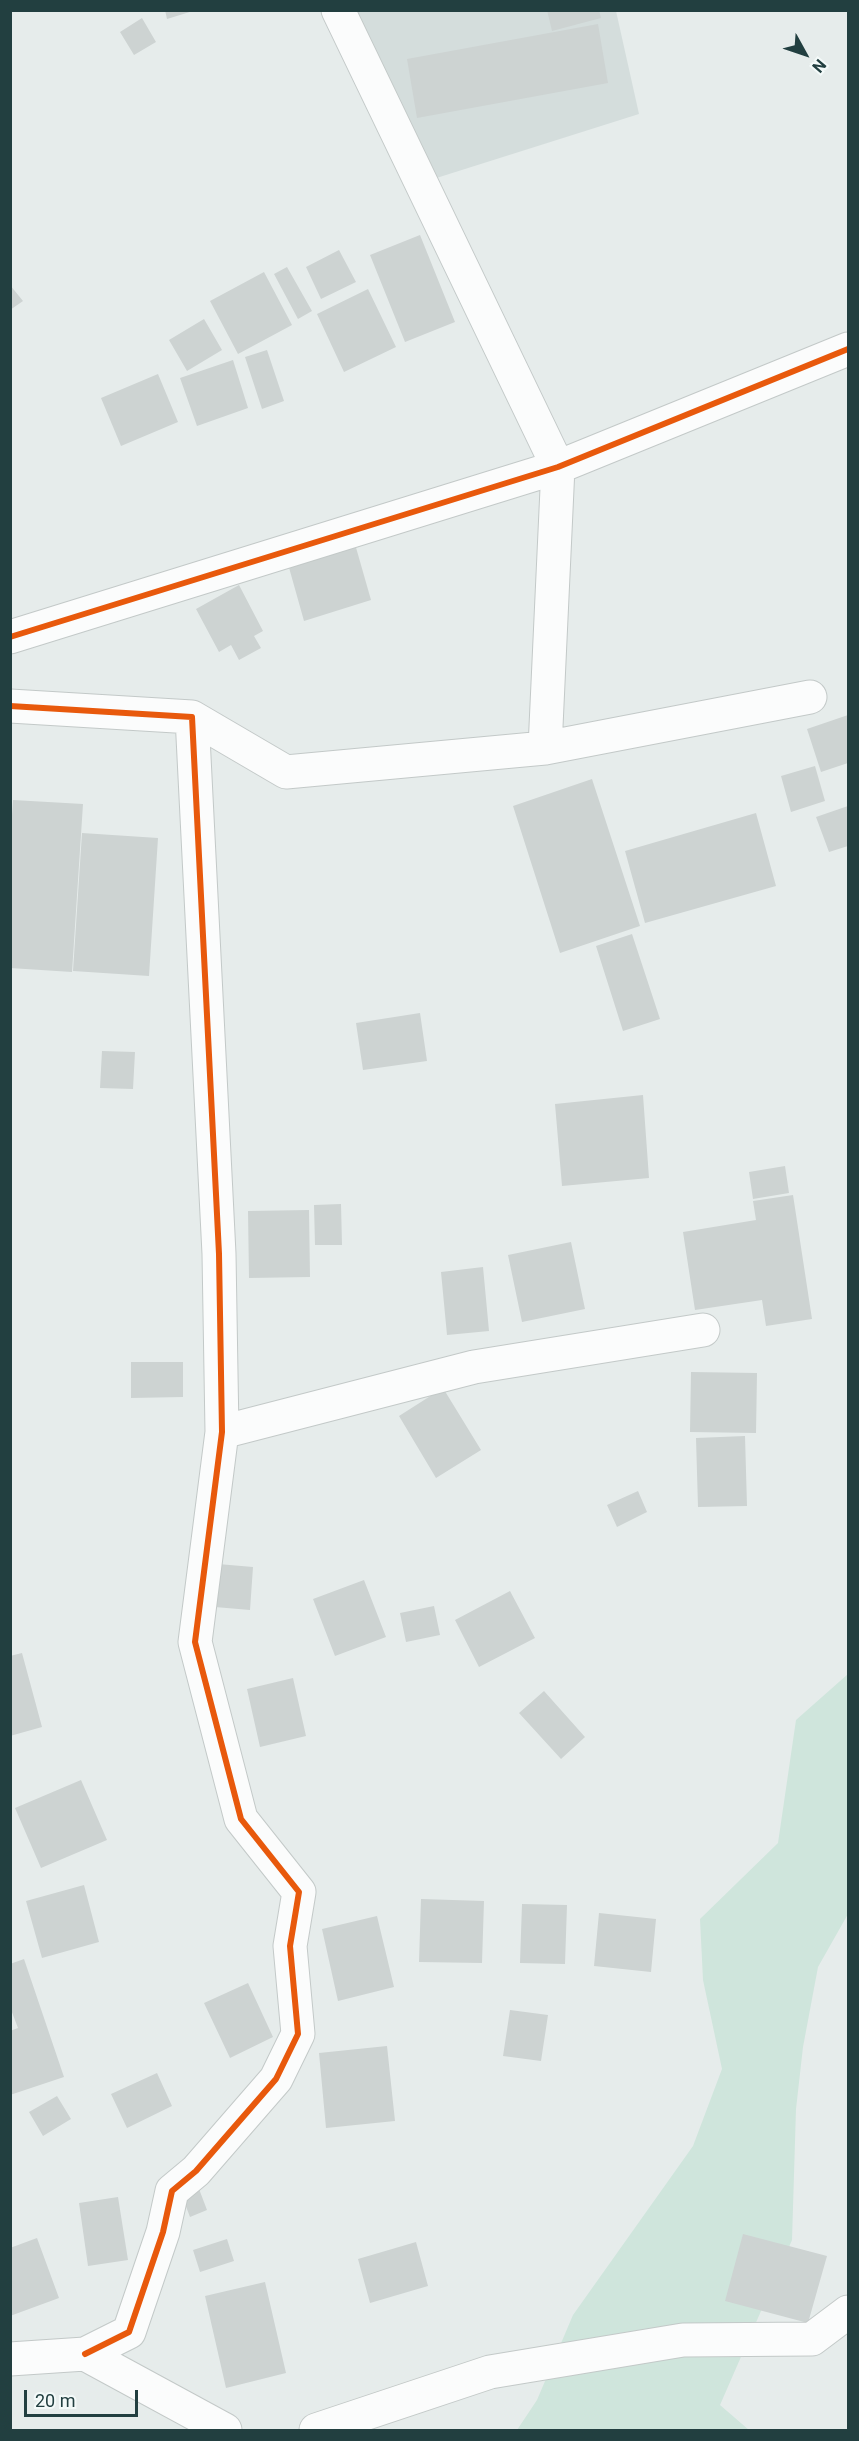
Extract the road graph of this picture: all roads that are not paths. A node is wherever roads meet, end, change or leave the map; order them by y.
1 (338, 10) edge
2 (849, 350) edge
3 (558, 467) junction
4 (10, 637) edge
5 (810, 697) dead end
6 (10, 706) edge
7 (192, 717) junction
8 (545, 748) junction
9 (703, 1330) dead end
10 (222, 1432) junction
11 (849, 2312) edge
12 (85, 2354) junction
13 (10, 2359) edge
14 (225, 2430) edge
15 (316, 2430) edge

1 - 3 street
2 - 3 street
3 - 4 street
3 - 8 street
5 - 8 street
6 - 7 street
7 - 8 street
7 - 10 street
9 - 10 street
10 - 12 street
11 - 15 street
12 - 13 street
12 - 14 street

